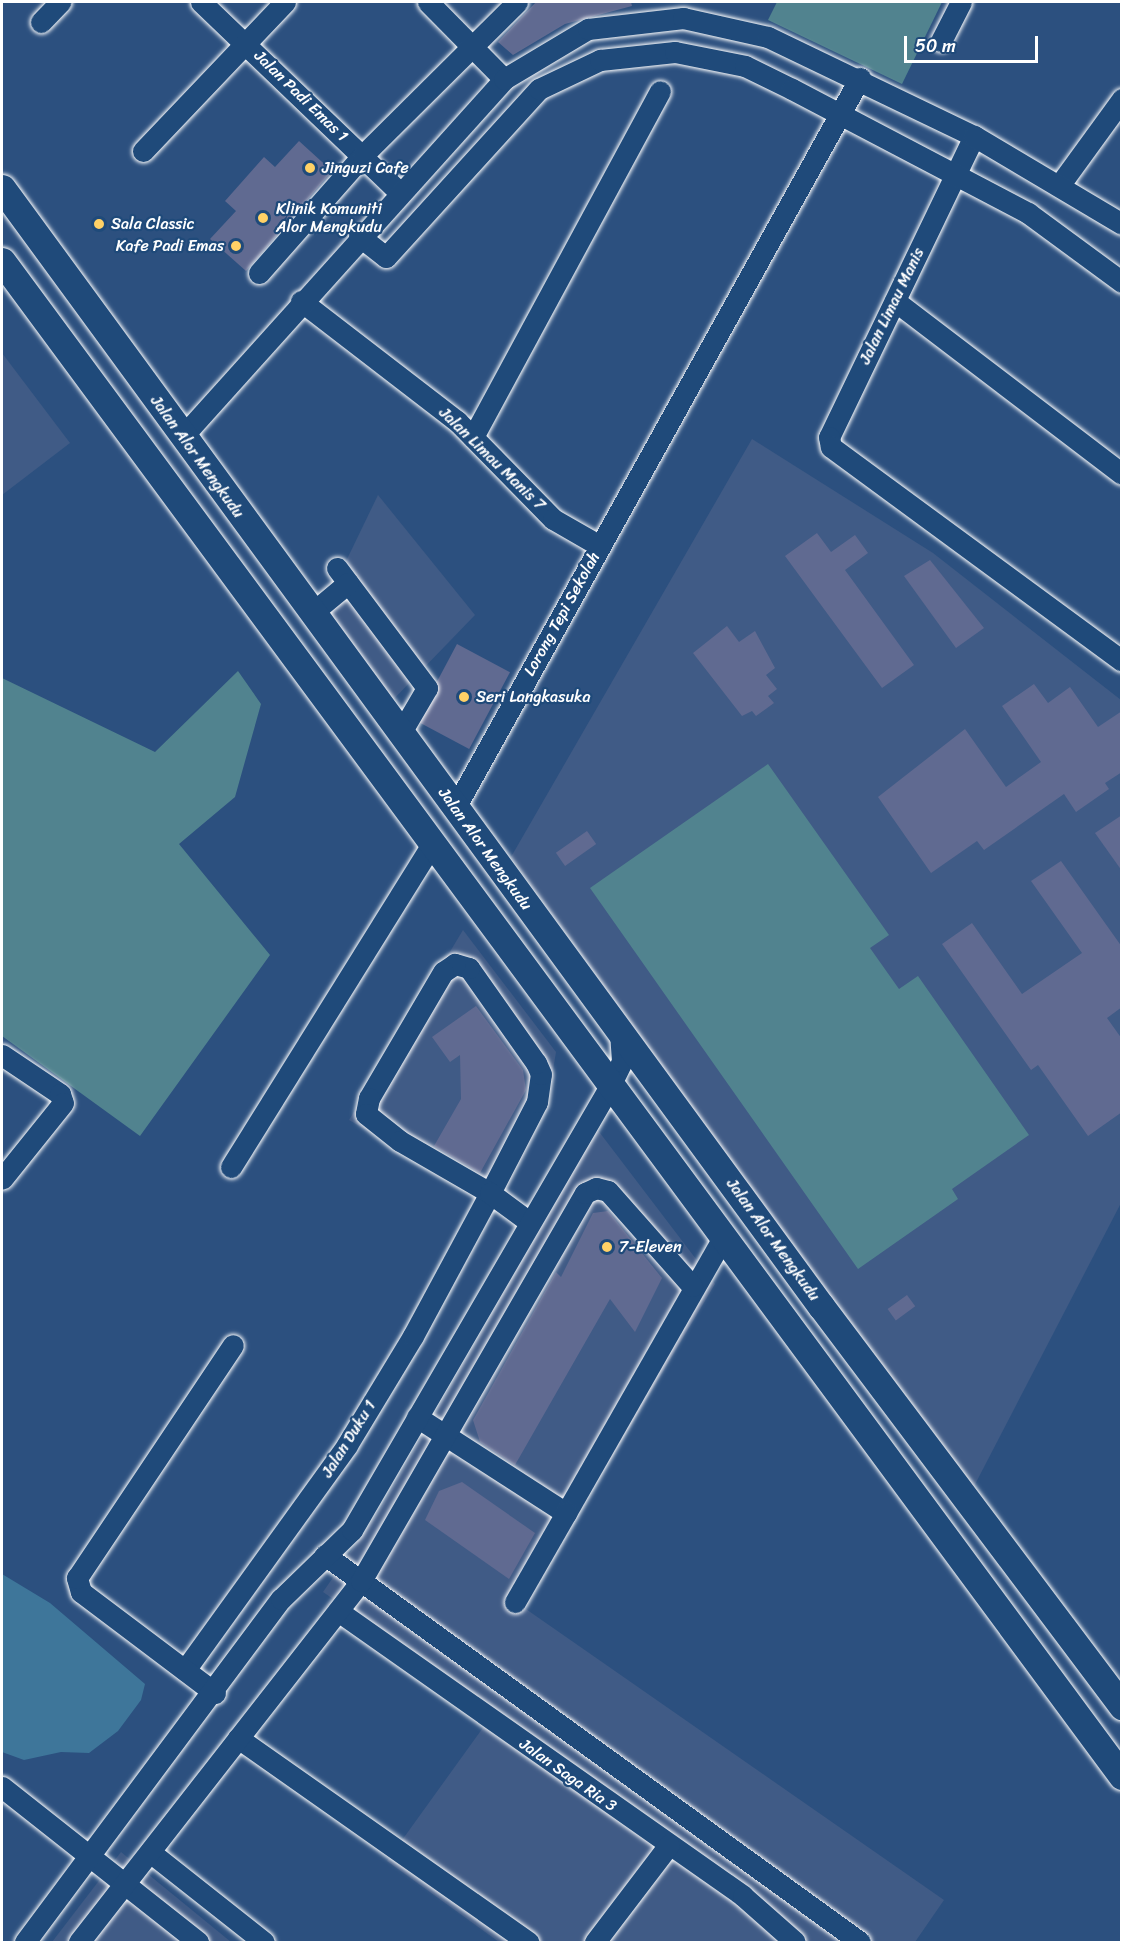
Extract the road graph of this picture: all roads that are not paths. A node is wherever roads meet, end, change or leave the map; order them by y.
1 (60, 2) edge
2 (201, 2) edge
3 (285, 2) edge
4 (428, 2) edge
5 (517, 2) edge
6 (961, 2) edge
7 (41, 22) dead end
8 (941, 41) dead end
9 (245, 43) junction
10 (475, 47) junction
11 (860, 78) junction
12 (504, 79) junction
13 (660, 91) dead end
14 (1122, 99) edge
15 (838, 114) junction
16 (974, 136) junction
17 (143, 150) dead end
18 (363, 155) junction
19 (954, 175) junction
20 (1061, 183) junction
21 (2, 188) edge
22 (399, 192) junction
23 (1122, 224) edge
24 (359, 236) junction
25 (2, 261) edge
26 (259, 273) dead end
27 (1122, 282) edge
28 (895, 300) junction
29 (301, 301) junction
30 (182, 437) junction
31 (473, 437) junction
32 (1122, 474) edge
33 (210, 475) junction
34 (185, 506) junction
35 (600, 546) junction
36 (312, 613) junction
37 (1122, 661) edge
38 (400, 734) junction
39 (455, 808) junction
40 (433, 842) junction
41 (620, 1033) junction
42 (2, 1055) edge
43 (610, 1086) junction
44 (231, 1167) dead end
45 (2, 1179) edge
46 (490, 1192) junction
47 (528, 1221) junction
48 (723, 1238) junction
49 (692, 1286) junction
50 (233, 1345) dead end
51 (417, 1417) junction
52 (445, 1435) junction
53 (566, 1513) junction
54 (325, 1555) junction
55 (361, 1581) junction
56 (515, 1602) dead end
57 (338, 1611) junction
58 (184, 1670) junction
59 (215, 1693) junction
60 (1122, 1706) edge
61 (238, 1738) junction
62 (1122, 1776) edge
63 (2, 1787) edge
64 (669, 1845) junction
65 (150, 1852) junction
66 (92, 1855) junction
67 (126, 1883) junction
68 (26, 1942) edge
69 (79, 1942) edge
70 (198, 1942) edge
71 (264, 1942) edge
72 (528, 1942) edge
73 (596, 1942) edge
74 (795, 1942) edge
75 (860, 1942) edge

1 - 7 street
2 - 9 street, Jalan Padi Emas 1
3 - 9 street
4 - 10 street
5 - 10 street
6 - 8 street
9 - 17 street
9 - 18 street, Jalan Padi Emas 1
10 - 12 street
10 - 18 street
11 - 12 street
11 - 15 street, Lorong Tepi Sekolah
11 - 16 street
12 - 22 street
13 - 31 street
14 - 20 street
15 - 19 street
15 - 24 street
15 - 35 street, Lorong Tepi Sekolah
16 - 19 street, Jalan Limau Manis
16 - 20 street
18 - 22 street, Jalan Padi Emas 1
18 - 26 street
19 - 27 street
19 - 28 street, Jalan Limau Manis
20 - 23 street
21 - 30 main road, Jalan Alor Mengkudu
22 - 24 street
24 - 29 street
25 - 34 main road
28 - 32 street
28 - 37 street, Jalan Limau Manis
29 - 30 street
29 - 31 street, Jalan Limau Manis 7
30 - 33 main road, Jalan Alor Mengkudu
31 - 35 street, Jalan Limau Manis 7
33 - 34 main road
33 - 36 main road, Jalan Alor Mengkudu
34 - 40 main road
35 - 39 street, Lorong Tepi Sekolah
36 - 38 main road, Jalan Alor Mengkudu
36 - 38 street
38 - 39 main road, Jalan Alor Mengkudu
39 - 41 main road, Jalan Alor Mengkudu
40 - 43 main road
40 - 44 street
41 - 43 street
41 - 60 main road, Jalan Alor Mengkudu
42 - 45 street
43 - 47 street
43 - 48 main road
46 - 46 street, Jalan Duku 1
46 - 47 street
46 - 58 street, Jalan Duku 1
47 - 51 street
48 - 49 street
48 - 62 main road
49 - 52 street
49 - 53 street
50 - 58 street
51 - 52 street
51 - 54 street
52 - 53 street
52 - 55 street
53 - 56 street
54 - 55 street
54 - 59 street
55 - 57 street
55 - 75 street
57 - 61 street
57 - 64 street, Jalan Saga Ria 3
58 - 59 street
59 - 66 street
61 - 65 street
61 - 72 street
63 - 66 street
64 - 73 street
64 - 74 street, Jalan Saga Ria 3
65 - 67 street
65 - 71 street
66 - 67 street
66 - 68 street
67 - 69 street
67 - 70 street

